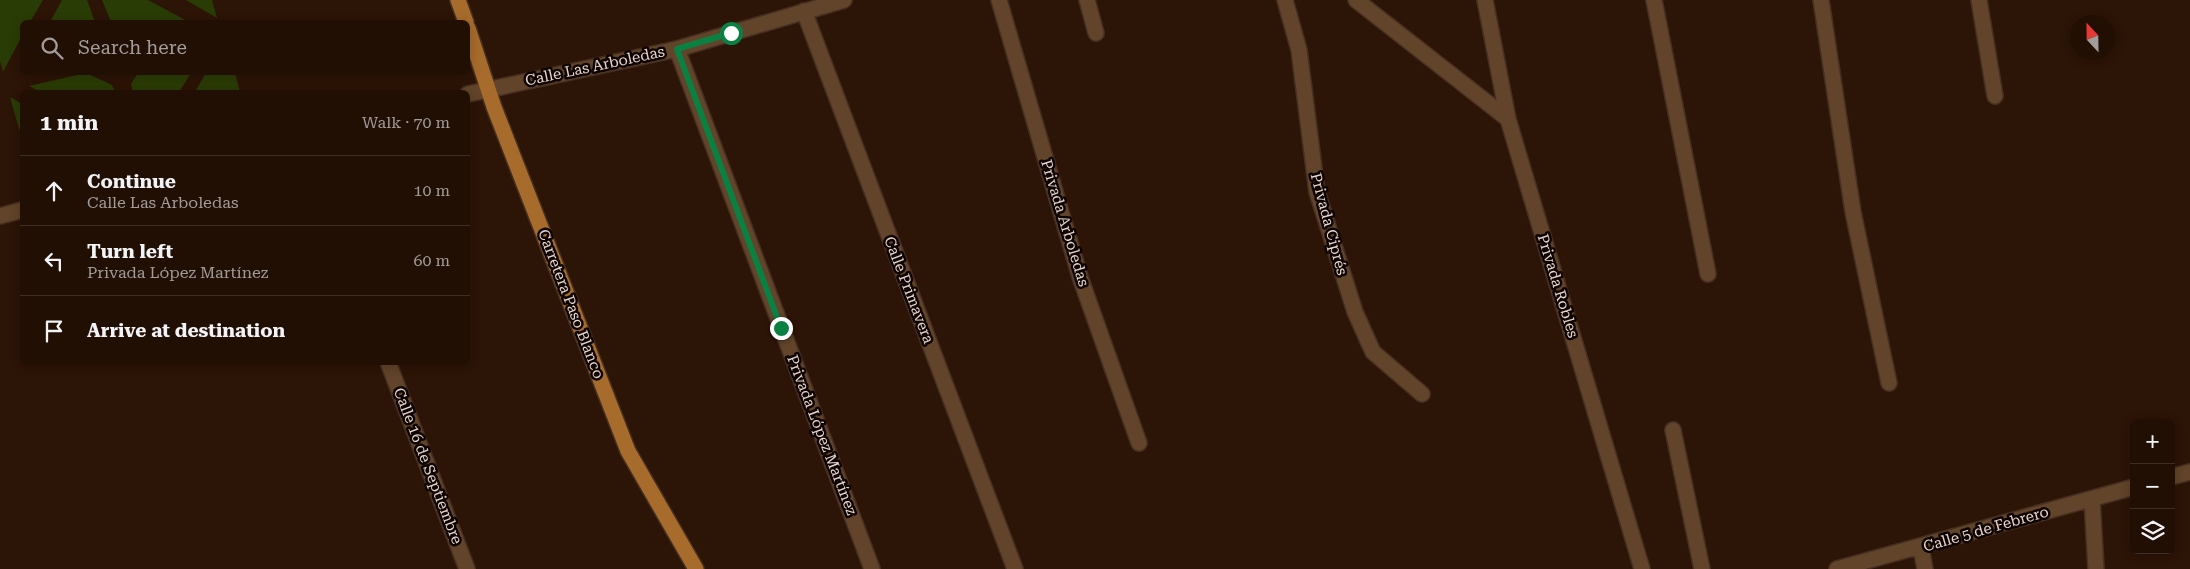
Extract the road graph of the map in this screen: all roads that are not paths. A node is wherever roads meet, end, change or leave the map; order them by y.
1 (458, 0) edge
2 (844, 0) edge
3 (999, 0) edge
4 (1087, 0) edge
5 (1285, 0) edge
6 (1356, 0) edge
7 (1485, 0) edge
8 (1654, 0) edge
9 (1821, 0) edge
10 (1979, 0) edge
11 (804, 11) junction
12 (465, 20) edge
13 (1096, 33) dead end
14 (470, 34) edge
15 (677, 49) junction
16 (488, 89) junction
17 (470, 94) edge
18 (1995, 96) dead end
19 (1508, 119) junction
20 (20, 211) edge
21 (0, 216) edge
22 (1708, 274) dead end
23 (389, 365) edge
24 (1889, 383) dead end
25 (1422, 394) dead end
26 (1673, 430) dead end
27 (1139, 443) dead end
28 (2190, 472) edge
29 (2175, 476) edge
30 (2130, 488) edge
31 (2092, 499) junction
32 (1920, 548) junction
33 (468, 569) edge
34 (696, 569) edge
35 (872, 569) edge
36 (1015, 569) edge
37 (1642, 569) edge
38 (1702, 569) edge
39 (1837, 569) edge
40 (1925, 569) edge
41 (2096, 569) edge

1 - 12 main road
2 - 11 street, Calle Las Arboledas
3 - 27 street, Privada Arboledas
4 - 13 street
5 - 25 street, Privada Ciprés
6 - 19 street
7 - 19 street, Privada Robles
8 - 22 street
9 - 24 street
10 - 18 street
11 - 15 street, Calle Las Arboledas
11 - 36 street, Calle Primavera
14 - 16 main road, Carretera Paso Blanco
15 - 16 street, Calle Las Arboledas
15 - 35 street, Privada López Martínez
16 - 17 street, Calle Las Arboledas
16 - 34 main road, Carretera Paso Blanco
19 - 37 street, Privada Robles
20 - 21 street
23 - 33 street, Calle 16 de Septiembre
26 - 38 street
28 - 29 street
30 - 31 street, Calle 5 de Febrero
31 - 32 street, Calle 5 de Febrero
31 - 41 street
32 - 39 street, Calle 5 de Febrero
32 - 40 street

